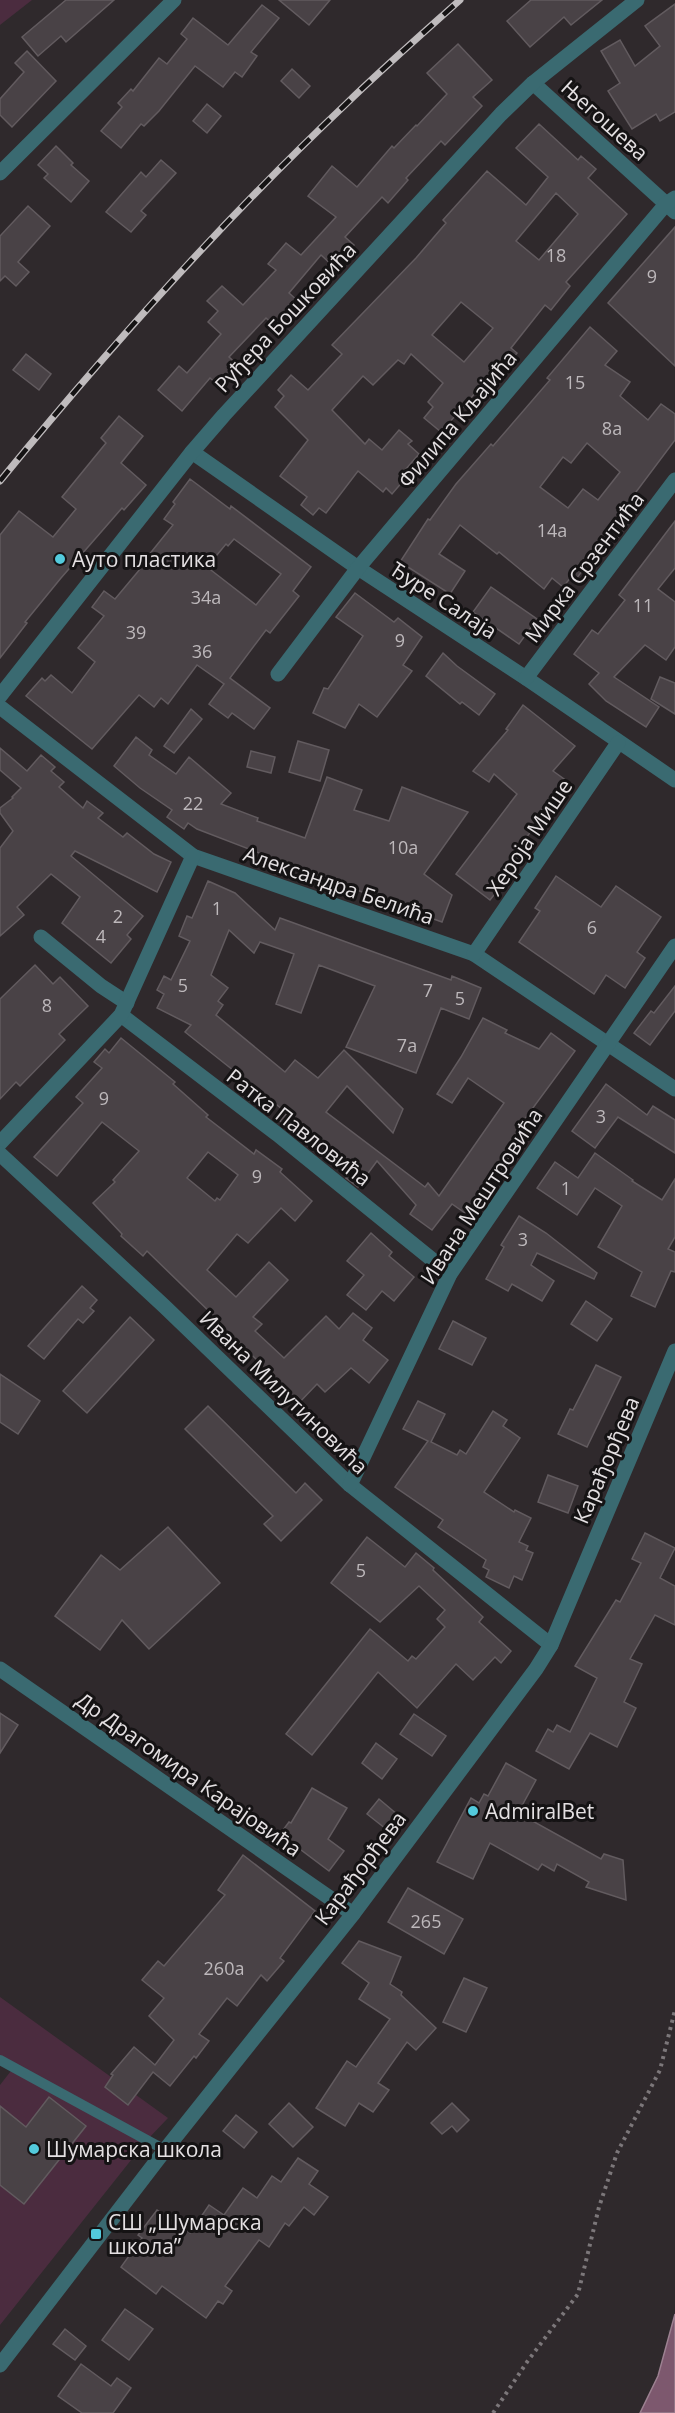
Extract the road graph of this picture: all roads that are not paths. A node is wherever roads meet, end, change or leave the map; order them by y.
1 (174, 0) edge
2 (636, 0) edge
3 (533, 83) junction
4 (0, 173) edge
5 (672, 204) edge
6 (192, 452) junction
7 (675, 480) edge
8 (358, 568) junction
9 (278, 674) dead end
10 (526, 678) junction
11 (0, 696) edge
12 (0, 707) edge
13 (618, 743) junction
14 (675, 780) edge
15 (193, 856) junction
16 (41, 937) dead end
17 (675, 946) edge
18 (474, 954) junction
19 (124, 1009) junction
20 (608, 1044) junction
21 (675, 1089) edge
22 (0, 1143) edge
23 (0, 1154) edge
24 (450, 1274) junction
25 (675, 1351) edge
26 (350, 1485) junction
27 (550, 1645) junction
28 (0, 1669) edge
29 (353, 1914) junction
30 (0, 2060) edge
31 (165, 2150) junction
32 (0, 2365) edge

1 - 4 street
2 - 3 street, Руђера Бошковића
3 - 5 street, Његошева
3 - 6 street, Руђера Бошковића
5 - 8 street, Филипа Кљајића
6 - 8 street, Ђуре Салаја
6 - 11 street, Руђера Бошковића
7 - 10 street, Мирка Срзентића
8 - 9 street, Филипа Кљајића
8 - 10 street, Ђуре Салаја
10 - 13 street, Ђуре Салаја
12 - 15 street, Александра Белића
13 - 14 street, Ђуре Салаја
13 - 18 street, Хероја Мише
15 - 18 street, Александра Белића
15 - 19 street
16 - 19 street, Ратка Павловића
17 - 20 street, Ивана Мештровића
18 - 20 street, Александра Белића
19 - 22 street
19 - 24 street, Ратка Павловића
20 - 21 street, Александра Белића
20 - 24 street, Ивана Мештровића
23 - 26 street, Ивана Милутиновића
24 - 26 street, Ивана Мештровића
25 - 27 street, Карађорђева
26 - 27 street, Ивана Милутиновића
27 - 29 street, Карађорђева
28 - 29 street, Др Драгомира Карајовића
29 - 31 street, Карађорђева
30 - 31 lane
31 - 32 street, Карађорђева

